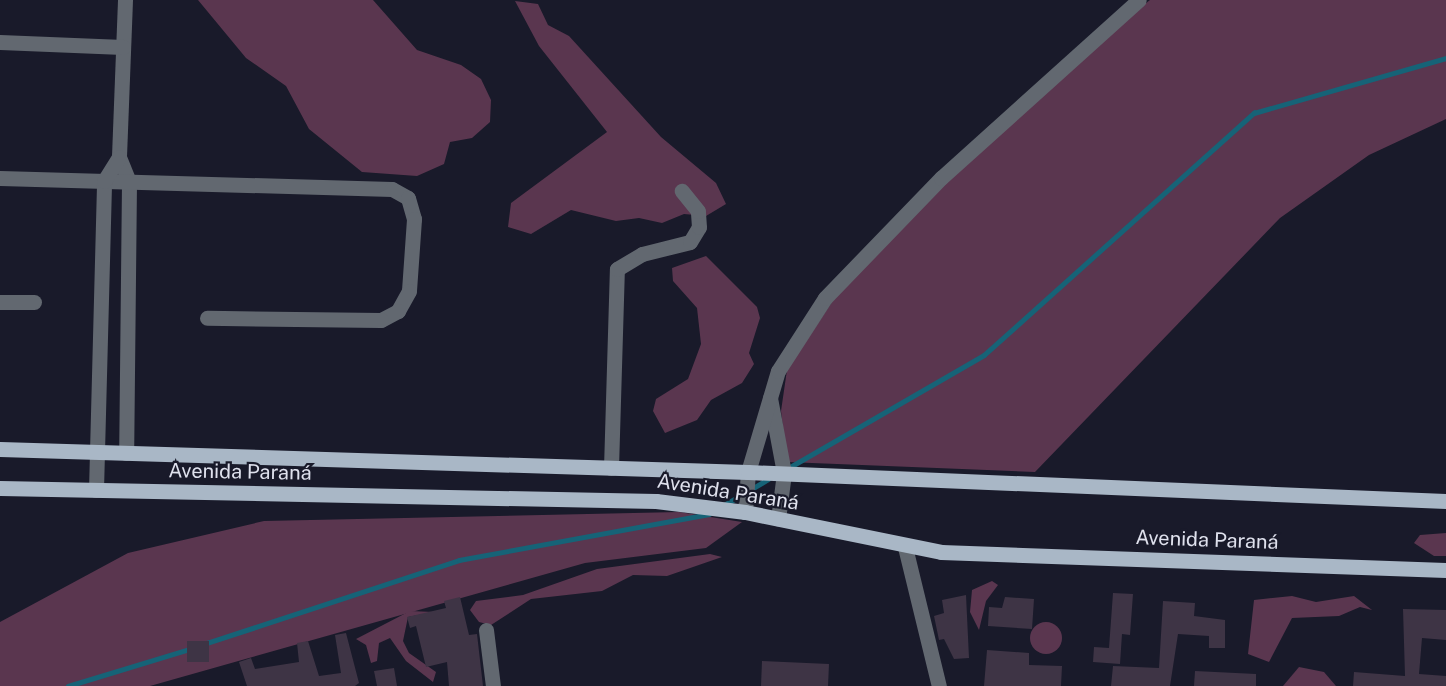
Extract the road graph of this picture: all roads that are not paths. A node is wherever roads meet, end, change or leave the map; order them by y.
1 (125, 0) edge
2 (1139, 0) edge
3 (0, 42) edge
4 (123, 47) junction
5 (119, 157) junction
6 (0, 178) edge
7 (104, 181) junction
8 (129, 182) junction
9 (682, 191) dead end
10 (103, 263) junction
11 (129, 264) junction
12 (0, 302) edge
13 (34, 302) dead end
14 (207, 318) dead end
15 (101, 342) junction
16 (128, 343) junction
17 (770, 394) junction
18 (0, 449) edge
19 (99, 452) junction
20 (126, 453) junction
21 (611, 468) junction
22 (748, 472) junction
23 (784, 473) junction
24 (0, 488) edge
25 (96, 490) junction
26 (1446, 501) edge
27 (738, 511) junction
28 (778, 519) junction
29 (905, 547) junction
30 (1446, 570) edge
31 (486, 630) dead end
32 (493, 686) edge
33 (939, 686) edge

1 - 4 street
2 - 17 street
3 - 4 street
4 - 5 street
5 - 7 street
5 - 8 street
6 - 7 street
7 - 8 street
7 - 10 street
8 - 11 street
8 - 14 street
9 - 21 street
10 - 11 street
10 - 15 street
11 - 16 street
12 - 13 street
15 - 16 street
15 - 19 street
16 - 20 street
17 - 22 street
17 - 23 street
18 - 19 main road, Avenida Paraná
19 - 20 main road, Avenida Paraná
19 - 25 street
20 - 21 main road, Avenida Paraná
21 - 22 main road, Avenida Paraná
22 - 23 main road, Avenida Paraná
22 - 27 street
23 - 26 main road, Avenida Paraná
23 - 28 street
24 - 25 main road, Avenida Paraná
25 - 27 main road, Avenida Paraná
27 - 28 main road, Avenida Paraná
28 - 29 main road, Avenida Paraná
29 - 30 main road, Avenida Paraná
29 - 33 street
31 - 32 street

